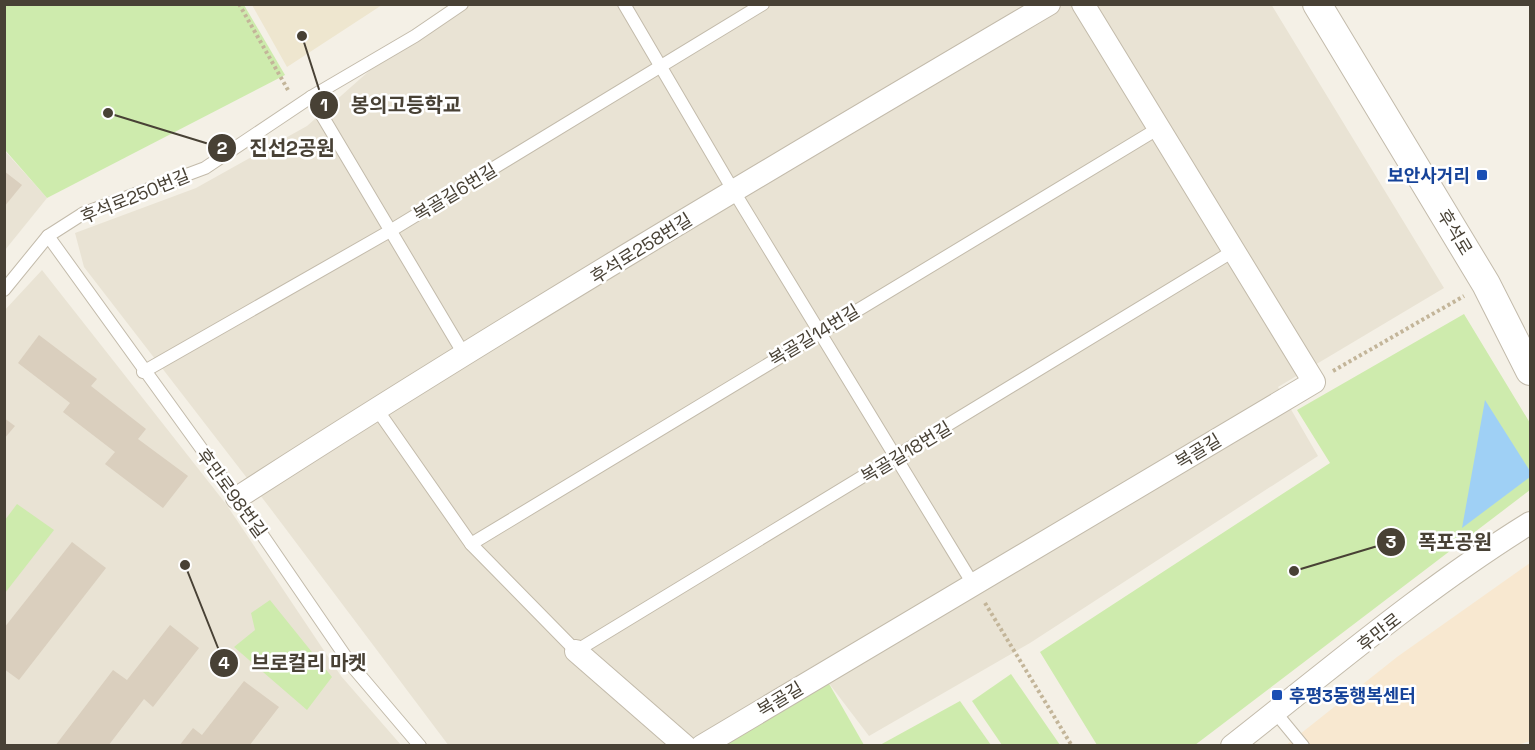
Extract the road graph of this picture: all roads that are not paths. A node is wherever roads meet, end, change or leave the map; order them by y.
1 (462, 4) edge
2 (624, 4) edge
3 (763, 4) edge
4 (1049, 4) edge
5 (1083, 4) edge
6 (1317, 4) edge
7 (662, 67) junction
8 (311, 97) junction
9 (1159, 128) junction
10 (733, 190) junction
11 (390, 231) junction
12 (48, 236) junction
13 (1235, 250) junction
14 (4, 290) edge
15 (820, 332) junction
16 (465, 356) junction
17 (1530, 371) edge
18 (143, 372) junction
19 (376, 408) junction
20 (898, 458) junction
21 (237, 498) junction
22 (1530, 523) edge
23 (471, 544) junction
24 (973, 584) junction
25 (576, 651) junction
26 (1275, 712) junction
27 (420, 746) edge
28 (685, 746) edge
29 (702, 746) edge
30 (1232, 746) edge
31 (1303, 746) edge

1 - 8 lane, 후석로250번길
2 - 7 lane
3 - 7 lane, 복골길6번길
4 - 10 street, 후석로258번길
5 - 9 street
6 - 17 street, 후석로
7 - 10 lane
7 - 11 lane, 복골길6번길
8 - 11 lane
8 - 12 lane, 후석로250번길
9 - 13 street
9 - 15 lane, 복골길14번길
10 - 15 lane
10 - 16 street, 후석로258번길
11 - 16 lane
11 - 18 lane, 복골길6번길
12 - 14 lane, 후석로250번길
12 - 18 lane, 후만로98번길
13 - 20 lane, 복골길18번길
13 - 24 street, 복골길
15 - 20 lane
15 - 23 lane, 복골길14번길
16 - 19 street, 후석로258번길
18 - 21 lane, 후만로98번길
19 - 21 street, 후석로258번길
19 - 23 lane
20 - 24 lane
20 - 25 lane, 복골길18번길
21 - 27 lane, 후만로98번길
22 - 26 street, 후만로
23 - 25 lane
24 - 29 street, 복골길
25 - 28 street
26 - 30 street, 후만로
26 - 31 lane

